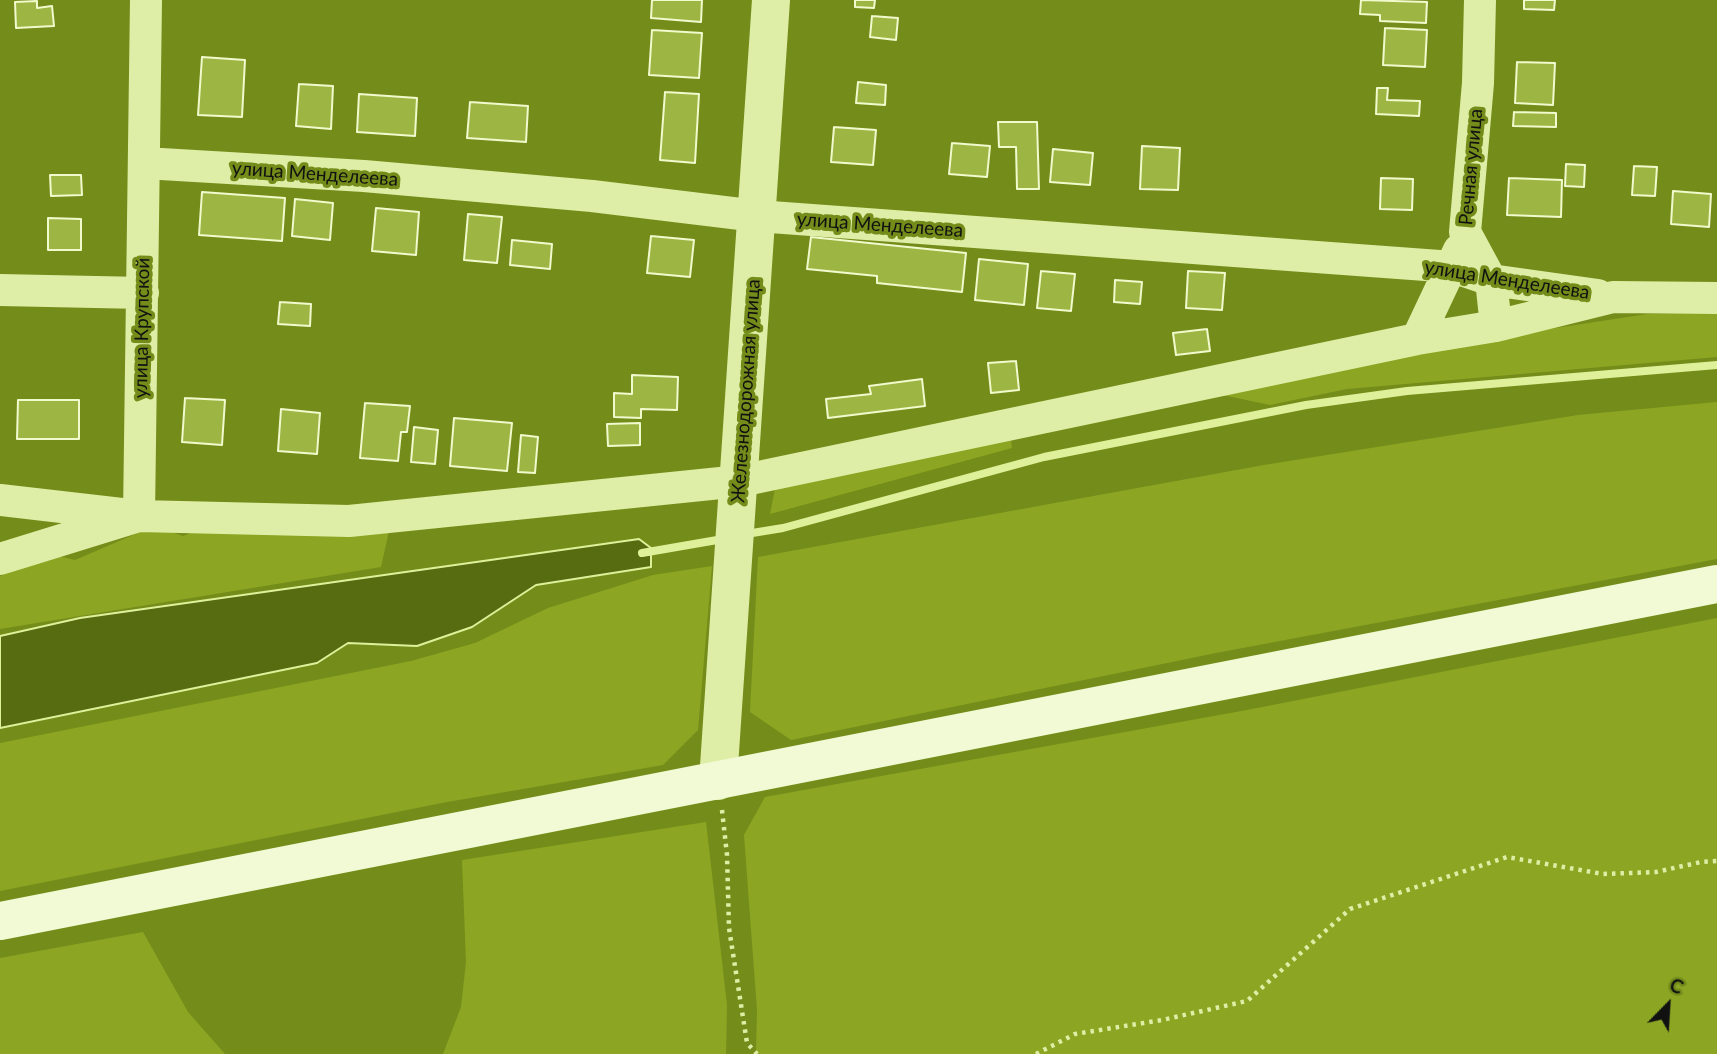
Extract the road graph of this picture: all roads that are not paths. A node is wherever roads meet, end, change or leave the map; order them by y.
1 (146, 0) edge
2 (771, 0) edge
3 (1480, 0) edge
4 (144, 163) junction
5 (757, 216) junction
6 (1465, 232) junction
7 (1453, 267) junction
8 (1491, 280) junction
9 (0, 290) edge
10 (143, 293) junction
11 (1613, 297) junction
12 (1717, 298) edge
13 (1496, 326) junction
14 (1417, 339) junction
15 (740, 481) junction
16 (0, 500) edge
17 (139, 516) junction
18 (0, 559) edge
19 (1717, 584) edge
20 (718, 781) junction
21 (0, 921) edge

1 - 4 street, улица Крупской
2 - 5 street, Железнодорожная улица
3 - 6 street, Речная улица
4 - 5 street, улица Менделеева
4 - 10 street, улица Крупской
5 - 7 street, улица Менделеева
5 - 15 street, Железнодорожная улица
6 - 7 street
6 - 8 street, Речная улица
7 - 8 street, улица Менделеева
7 - 14 street
8 - 11 street, улица Менделеева
8 - 13 street, Речная улица
9 - 10 street
10 - 17 street, улица Крупской
11 - 12 street
11 - 13 street
13 - 14 street
14 - 15 street
15 - 17 street
15 - 20 street, Железнодорожная улица
16 - 17 street
17 - 18 street
19 - 20 main road
20 - 21 main road

